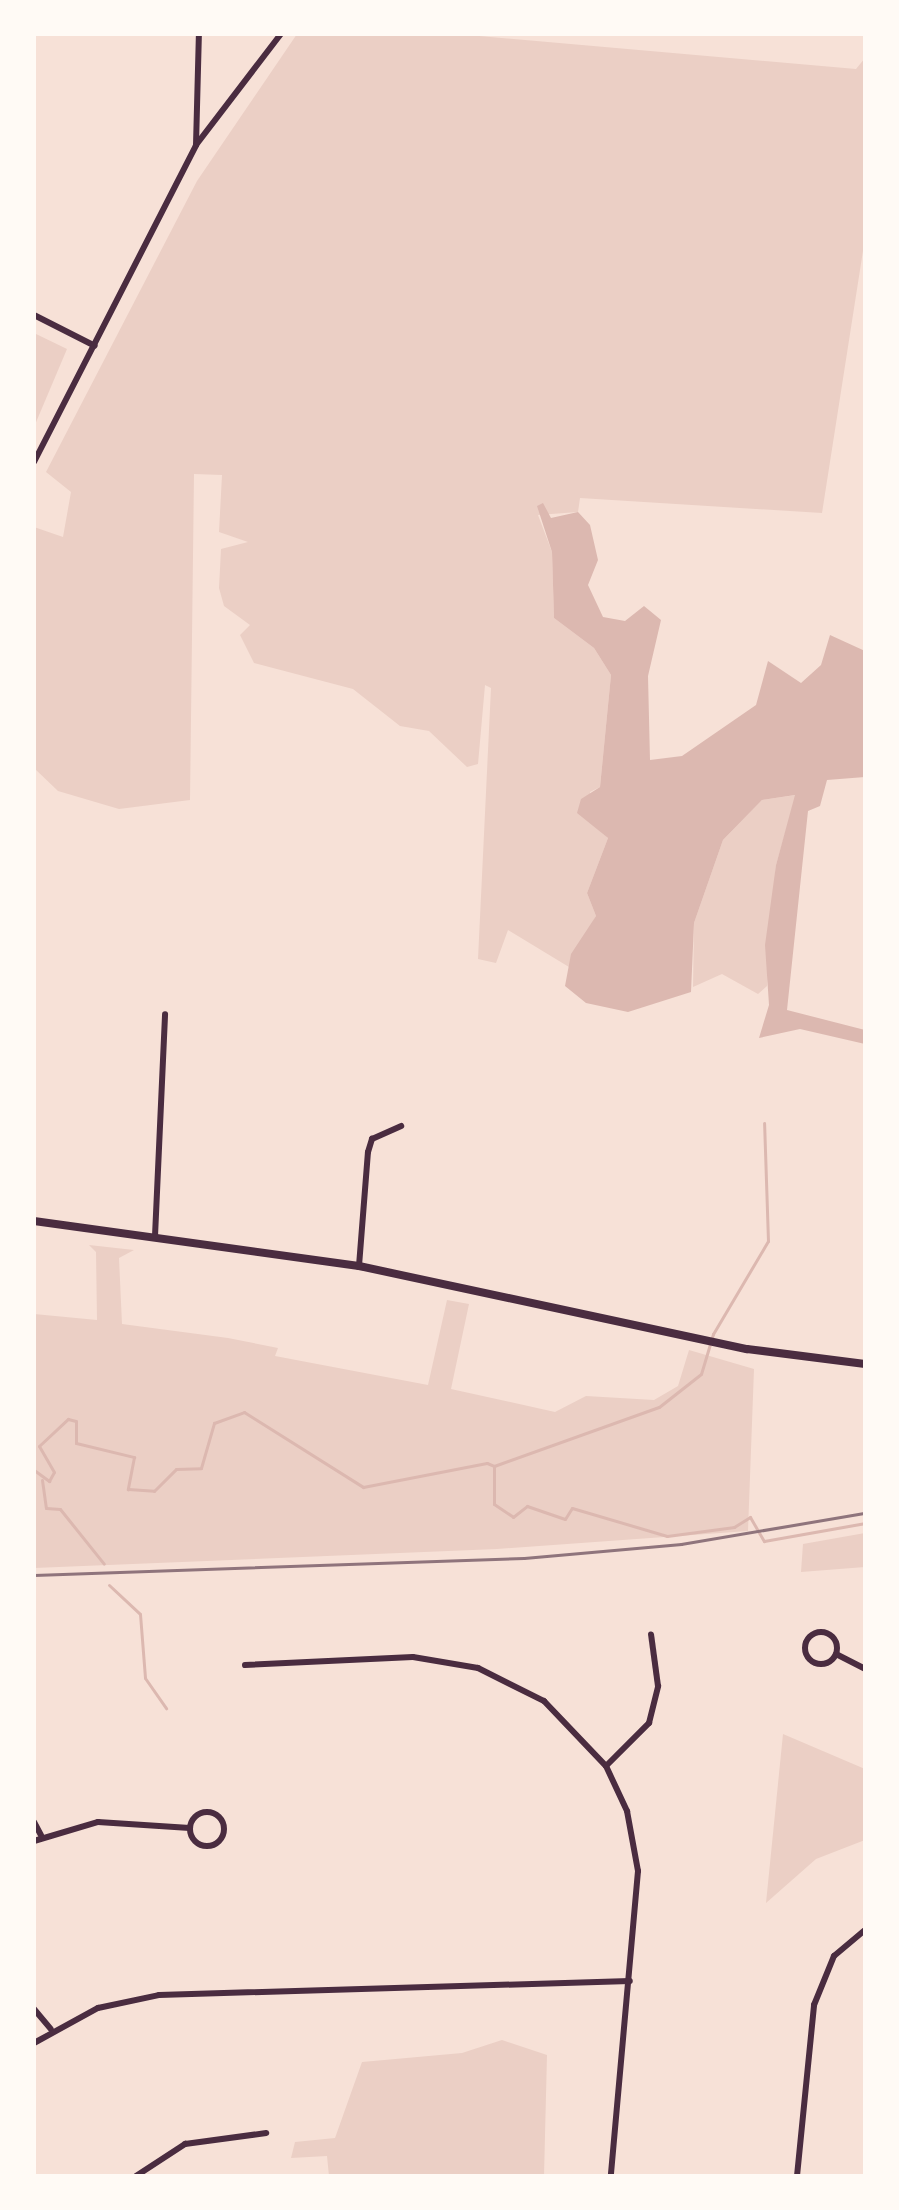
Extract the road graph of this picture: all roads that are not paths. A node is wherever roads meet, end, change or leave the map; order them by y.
1 (199, 34) edge
2 (281, 34) edge
3 (196, 145) junction
4 (34, 315) edge
5 (95, 346) junction
6 (34, 462) edge
7 (165, 1014) dead end
8 (401, 1126) dead end
9 (34, 1221) edge
10 (155, 1236) junction
11 (359, 1266) junction
12 (865, 1364) edge
13 (651, 1634) dead end
14 (836, 1654) junction
15 (245, 1665) dead end
16 (865, 1669) edge
17 (606, 1766) junction
18 (34, 1822) edge
19 (190, 1828) junction
20 (41, 1835) junction
21 (34, 1841) edge
22 (865, 1930) edge
23 (630, 1981) junction
24 (34, 2009) edge
25 (51, 2029) junction
26 (34, 2043) edge
27 (266, 2133) dead end
28 (136, 2176) edge
29 (611, 2176) edge
30 (797, 2176) edge

1 - 3 street
2 - 3 street
3 - 5 street
4 - 5 street
5 - 6 street
7 - 10 street
8 - 11 street
9 - 10 main road
10 - 11 main road
11 - 12 main road
13 - 17 street
14 - 14 street
14 - 16 street
15 - 17 street
17 - 23 street
18 - 20 street
19 - 19 street
19 - 20 street
20 - 21 street
22 - 30 street
23 - 25 street
23 - 29 street
24 - 25 street
25 - 26 street
27 - 28 street

